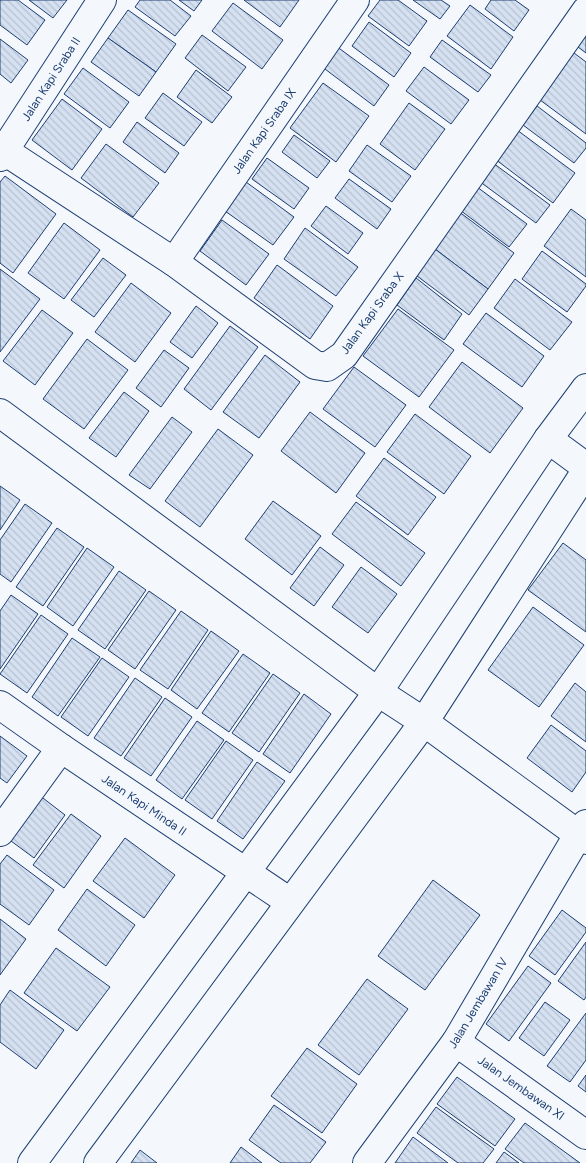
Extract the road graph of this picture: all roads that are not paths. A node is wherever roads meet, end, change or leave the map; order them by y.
1 (102, 0) edge
2 (355, 0) edge
3 (586, 11) edge
4 (1, 152) edge
5 (174, 262) junction
6 (586, 388) edge
7 (0, 413) edge
8 (548, 439) junction
9 (586, 466) edge
10 (586, 471) edge
11 (378, 692) junction
12 (0, 705) edge
13 (424, 722) junction
14 (61, 748) junction
15 (0, 832) edge
16 (583, 833) edge
17 (246, 873) junction
18 (290, 902) junction
19 (456, 1042) junction
20 (586, 1135) edge
21 (32, 1163) edge
22 (98, 1163) edge
23 (368, 1163) edge

1 - 4 street, Jalan Kapi Sraba II
2 - 5 street, Jalan Kapi Sraba IX
3 - 5 street, Jalan Kapi Sraba X
4 - 5 street, Jalan Kapi Sraba X
6 - 8 street
7 - 11 street
8 - 9 street
8 - 11 street
10 - 13 street
11 - 13 street
11 - 17 street
12 - 14 street, Jalan Kapi Minda II
13 - 16 street
13 - 18 street
14 - 15 street
14 - 17 street, Jalan Kapi Minda II
16 - 19 street, Jalan Jembawan IV
17 - 18 street, Jalan Kapi Minda II
17 - 21 street
18 - 22 street
19 - 20 street, Jalan Jembawan XI
19 - 23 street, Jalan Jembawan IV

